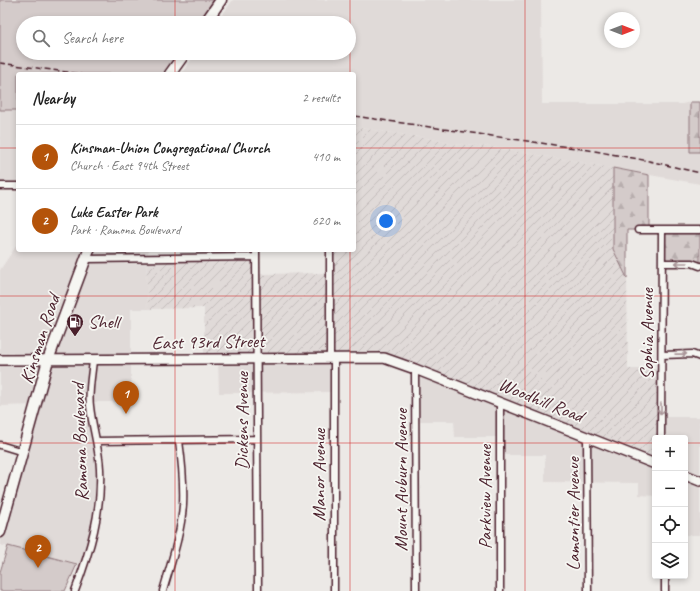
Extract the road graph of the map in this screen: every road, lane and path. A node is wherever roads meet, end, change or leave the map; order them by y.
1 (221, 0) edge
2 (210, 16) edge
3 (180, 60) edge
4 (171, 72) edge
5 (0, 186) edge
6 (16, 186) edge
7 (638, 230) dead end
8 (662, 230) junction
9 (700, 230) edge
10 (256, 252) edge
11 (330, 252) edge
12 (87, 255) edge
13 (256, 257) junction
14 (662, 263) junction
15 (700, 266) edge
16 (662, 355) junction
17 (700, 357) edge
18 (257, 358) junction
19 (332, 358) junction
20 (0, 360) edge
21 (48, 360) junction
22 (93, 360) junction
23 (415, 369) junction
24 (500, 402) junction
25 (661, 435) edge
26 (588, 437) junction
27 (257, 439) junction
28 (179, 440) junction
29 (97, 441) junction
30 (0, 445) edge
31 (23, 452) junction
32 (652, 463) edge
33 (688, 476) edge
34 (700, 481) edge
35 (0, 532) edge
36 (665, 579) edge
37 (75, 591) edge
38 (163, 591) edge
39 (258, 591) edge
40 (334, 591) edge
41 (416, 591) edge
42 (500, 591) edge
43 (588, 591) edge
44 (665, 591) edge

1 - 2 main road
3 - 4 main road
5 - 6 street
7 - 8 street
8 - 9 street
8 - 14 street, Sophia Avenue
10 - 13 street, Dickens Avenue
11 - 19 street, Manor Avenue
12 - 13 street
12 - 21 main road, Kinsman Road
13 - 18 street, Dickens Avenue
15 -> 14 street
14 - 16 street, Sophia Avenue
16 -> 17 street
16 -> 25 street, Sophia Avenue
18 - 19 main road, East 93rd Street
18 - 22 main road, East 93rd Street
18 - 27 street, Dickens Avenue
19 - 23 main road, East 93rd Street
19 - 40 street, Manor Avenue
20 - 21 main road, East 93rd Street
21 - 22 main road, East 93rd Street
21 - 31 main road, Kinsman Road
22 - 29 street, Ramona Boulevard
23 - 24 main road, Woodhill Road
23 - 41 street, Mount Auburn Avenue
24 - 26 main road, Woodhill Road
24 - 42 street, Parkview Avenue
26 - 32 main road, Woodhill Road
26 - 43 street, Lamontier Avenue
27 - 28 street
27 - 39 street, Dickens Avenue
28 - 29 street
28 - 38 street
29 - 37 street, Ramona Boulevard
30 - 31 street
31 - 35 main road, Kinsman Road
33 - 34 main road
36 - 44 street

